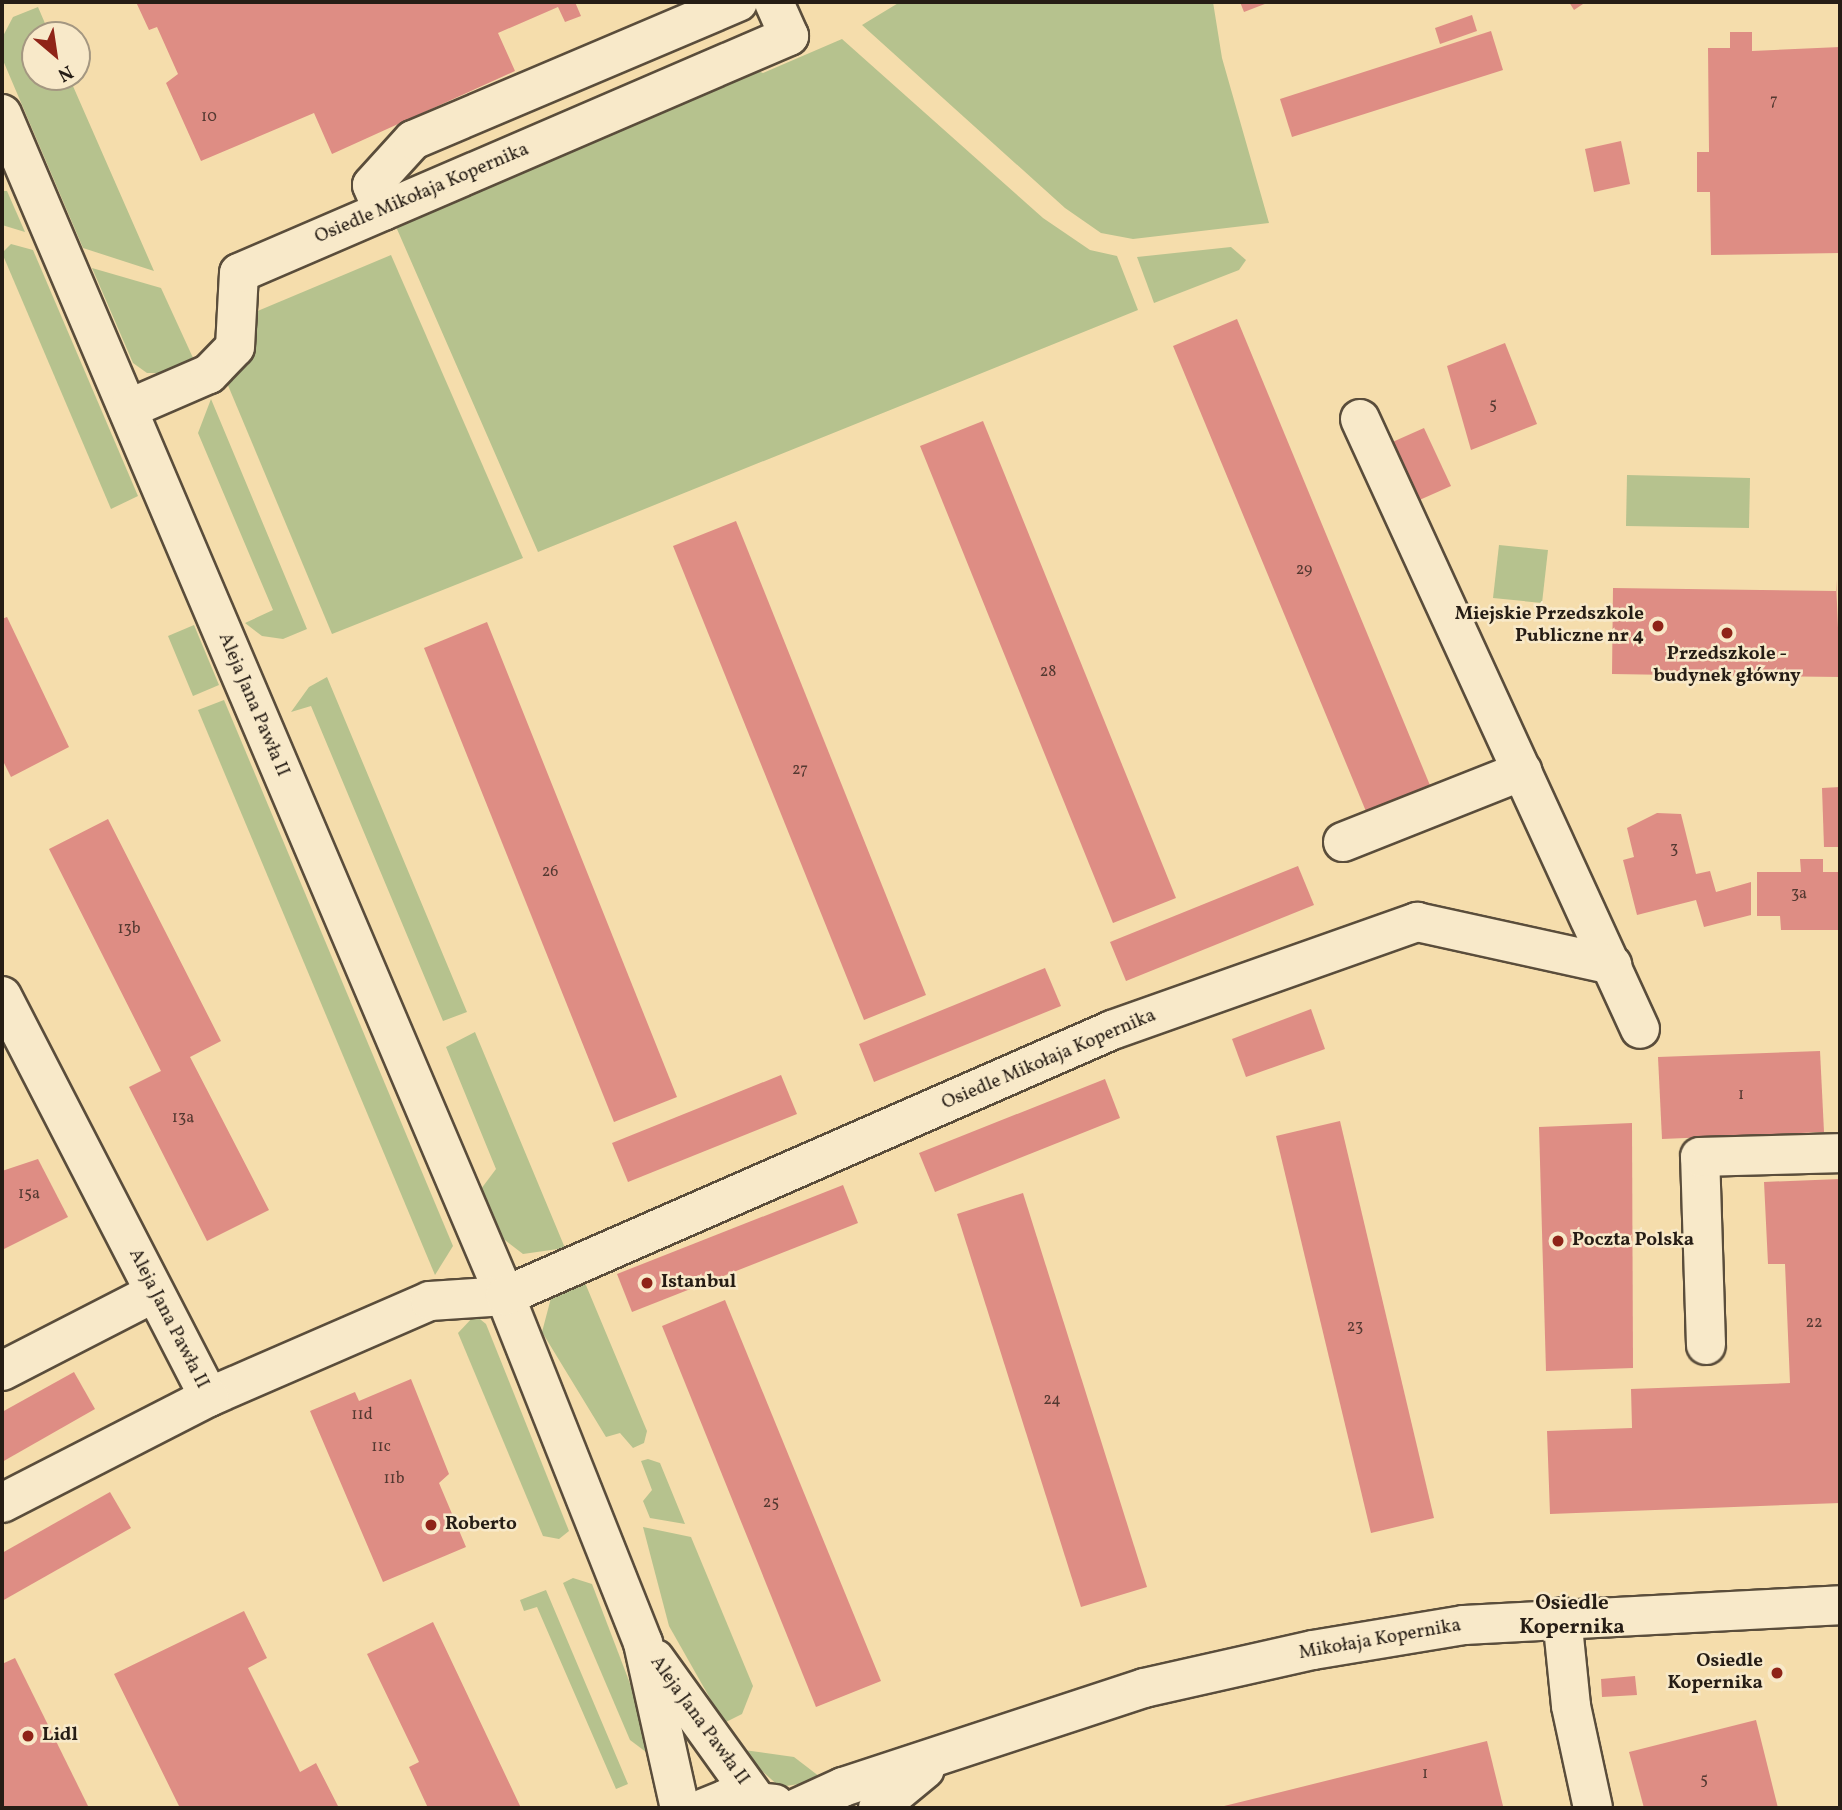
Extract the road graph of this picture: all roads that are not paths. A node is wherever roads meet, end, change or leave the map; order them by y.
1 (738, 2) edge
2 (774, 2) edge
3 (2, 114) edge
4 (383, 211) junction
5 (128, 409) junction
6 (1360, 419) dead end
7 (1522, 771) junction
8 (1343, 842) dead end
9 (1612, 965) junction
10 (2, 996) edge
11 (1640, 1029) dead end
12 (1840, 1153) edge
13 (154, 1293) junction
14 (505, 1296) junction
15 (1706, 1345) dead end
16 (2, 1371) edge
17 (209, 1397) junction
18 (2, 1503) edge
19 (1840, 1605) edge
20 (1562, 1617) junction
21 (643, 1643) junction
22 (934, 1761) junction
23 (769, 1803) edge
24 (680, 1808) edge
25 (704, 1808) edge
26 (797, 1808) edge
27 (878, 1808) edge
28 (1593, 1808) edge

1 - 4 street
2 - 4 street, Osiedle Mikołaja Kopernika
3 - 5 street, Aleja Jana Pawła II
4 - 5 street, Osiedle Mikołaja Kopernika
5 - 14 street, Aleja Jana Pawła II
6 - 7 street
7 - 8 street
7 - 9 street
9 - 11 street
9 - 14 street, Osiedle Mikołaja Kopernika
10 - 13 street, Aleja Jana Pawła II
12 - 15 street
13 - 16 street
13 - 17 street, Aleja Jana Pawła II
14 - 17 street, Aleja Jana Pawła II
14 - 21 street, Aleja Jana Pawła II
17 - 18 street
19 - 20 street, Mikołaja Kopernika
20 - 22 street, Mikołaja Kopernika
20 - 28 street
21 - 23 street, Aleja Jana Pawła II
21 - 24 street, Aleja Jana Pawła II
22 - 26 street, Mikołaja Kopernika
22 - 27 street, Mikołaja Kopernika
23 - 25 street

